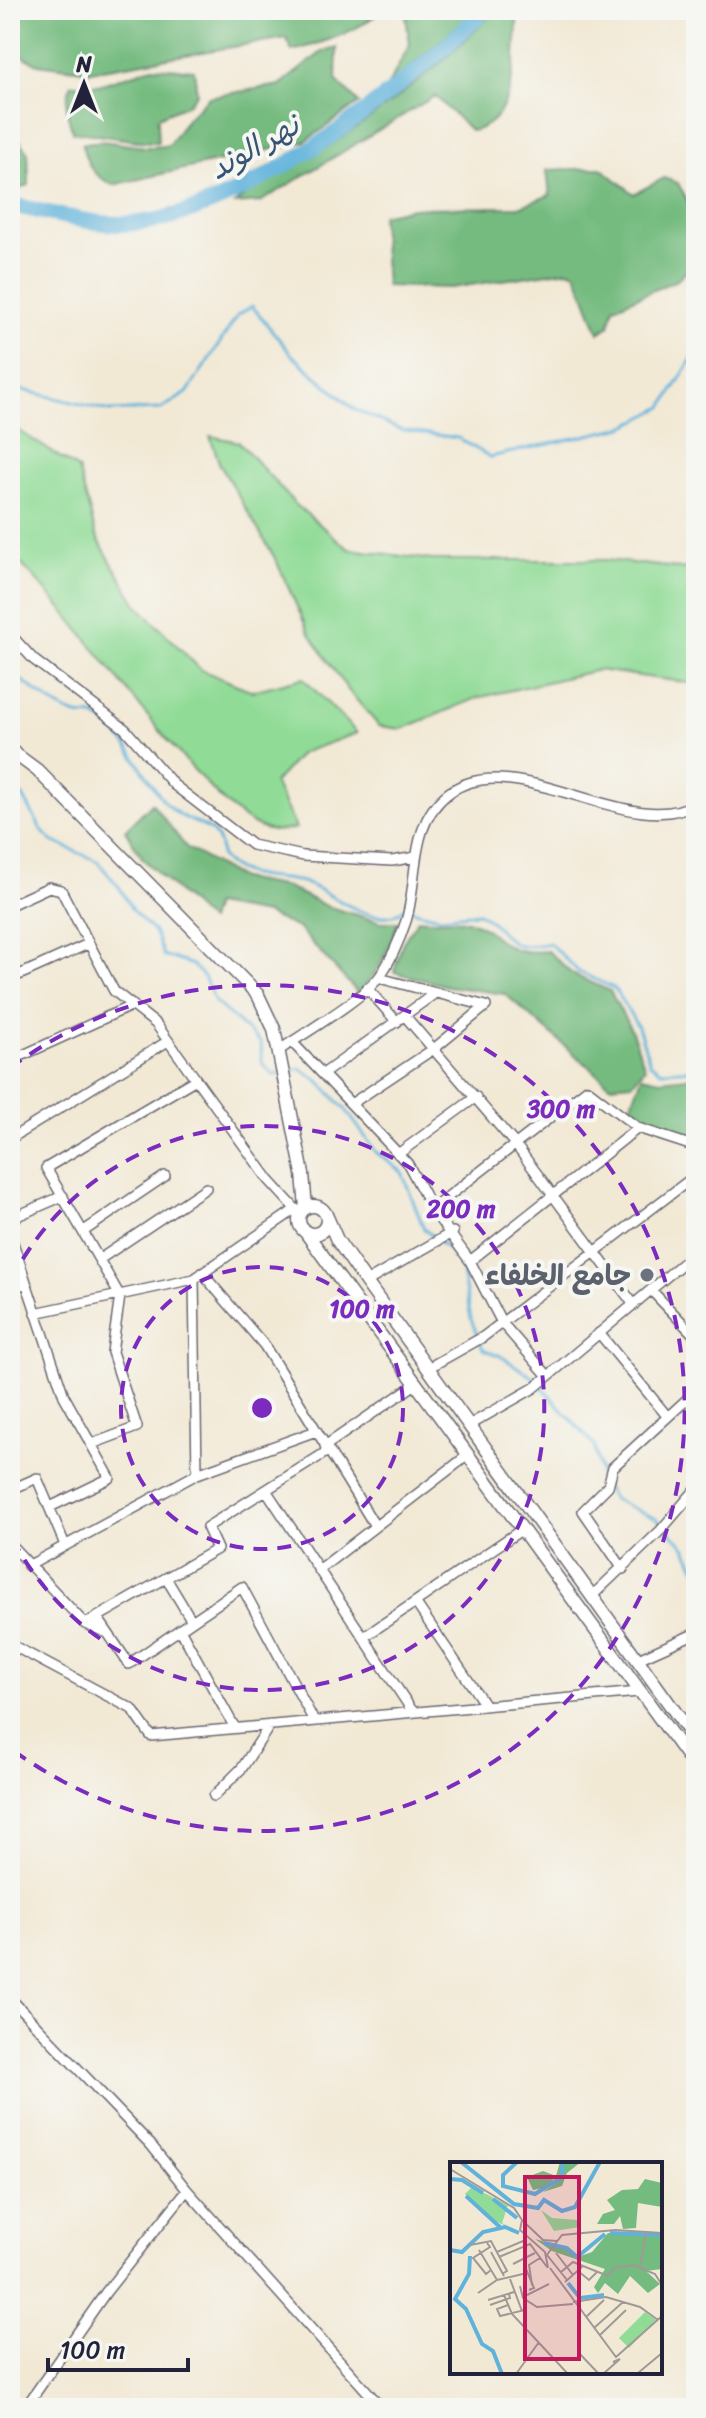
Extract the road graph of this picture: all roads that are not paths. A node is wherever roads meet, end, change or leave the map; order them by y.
1 (10, 634) edge
2 (10, 750) edge
3 (696, 803) edge
4 (416, 857) junction
5 (10, 905) edge
6 (88, 944) junction
7 (379, 978) junction
8 (10, 979) edge
9 (367, 988) junction
10 (434, 994) junction
11 (133, 1005) junction
12 (401, 1019) junction
13 (168, 1041) junction
14 (292, 1042) junction
15 (435, 1048) junction
16 (278, 1056) junction
17 (10, 1061) edge
18 (323, 1074) junction
19 (196, 1079) junction
20 (476, 1097) junction
21 (351, 1104) junction
22 (638, 1128) junction
23 (10, 1139) edge
24 (515, 1144) junction
25 (696, 1147) edge
26 (398, 1154) junction
27 (303, 1174) junction
28 (696, 1175) edge
29 (165, 1176) dead end
30 (206, 1188) dead end
31 (63, 1196) junction
32 (554, 1197) junction
33 (432, 1209) junction
34 (301, 1210) junction
35 (325, 1214) junction
36 (10, 1219) edge
37 (304, 1230) junction
38 (84, 1231) junction
39 (453, 1232) junction
40 (10, 1234) edge
41 (595, 1252) junction
42 (696, 1252) edge
43 (100, 1259) junction
44 (470, 1261) junction
45 (198, 1276) junction
46 (366, 1282) junction
47 (25, 1284) junction
48 (10, 1288) edge
49 (651, 1290) junction
50 (120, 1296) junction
51 (634, 1305) junction
52 (35, 1313) junction
53 (502, 1323) junction
54 (599, 1333) junction
55 (696, 1337) edge
56 (428, 1368) junction
57 (541, 1382) junction
58 (417, 1383) junction
59 (695, 1395) edge
60 (667, 1416) junction
61 (469, 1425) junction
62 (316, 1431) junction
63 (92, 1444) junction
64 (327, 1449) junction
65 (468, 1455) junction
66 (197, 1474) junction
67 (696, 1489) edge
68 (10, 1490) edge
69 (266, 1490) junction
70 (50, 1507) junction
71 (375, 1526) junction
72 (521, 1530) junction
73 (10, 1544) edge
74 (65, 1545) junction
75 (562, 1556) junction
76 (28, 1566) junction
77 (547, 1566) junction
78 (320, 1569) junction
79 (623, 1569) junction
80 (575, 1574) junction
81 (166, 1578) junction
82 (560, 1583) junction
83 (591, 1597) junction
84 (415, 1602) junction
85 (97, 1617) junction
86 (192, 1621) junction
87 (85, 1624) junction
88 (180, 1629) junction
89 (108, 1633) junction
90 (696, 1633) edge
91 (364, 1637) junction
92 (10, 1644) edge
93 (636, 1660) junction
94 (639, 1692) junction
95 (485, 1705) junction
96 (413, 1712) junction
97 (314, 1721) junction
98 (270, 1725) junction
99 (235, 1728) junction
100 (696, 1741) edge
101 (696, 1768) edge
102 (214, 1796) dead end
103 (10, 1998) edge
104 (187, 2190) junction
105 (25, 2408) edge
106 (382, 2408) edge

1 - 4 street
2 - 16 main road
3 - 4 street
4 - 7 street
5 - 6 street
6 - 8 street
6 - 11 street
7 - 9 street
7 - 10 street
9 - 12 street
9 - 14 street
10 - 12 street
10 - 15 street
11 - 13 street
11 - 17 street
12 - 15 street
12 - 18 street
13 - 19 street
13 - 23 street
14 - 16 street
14 - 18 street
15 - 20 street
15 - 21 street
16 - 27 main road
18 - 21 street
19 - 31 street
19 - 34 street
20 - 24 street
20 - 26 street
21 - 26 street
22 - 24 street
22 - 25 street
22 - 32 street
24 - 32 street
24 - 33 street
26 - 33 street
27 - 34 main road
27 - 35 main road
28 - 41 street
29 - 38 street
30 - 43 street
31 - 36 street
31 - 38 street
32 - 41 street
32 - 44 street
33 - 39 street
34 - 35 main road
34 - 37 main road
34 - 45 street
35 - 37 main road
35 - 46 main road
37 - 58 main road
38 - 43 street
39 - 44 street
39 - 46 street
40 - 47 street
41 - 51 street
41 - 53 street
42 - 49 street
43 - 50 street
44 - 53 street
45 - 50 street
45 - 62 street
45 - 66 street
46 - 56 main road
47 - 48 street
47 - 52 street
49 - 51 street
49 - 55 street
50 - 52 street
50 - 63 street
51 - 54 street
52 - 63 street
53 - 56 street
53 - 57 street
54 - 57 street
54 - 60 street
56 - 61 main road
57 - 61 street
58 - 64 street
58 - 65 main road
59 - 60 street
60 - 79 street
61 - 75 main road
62 - 64 street
62 - 66 street
63 - 70 street
64 - 69 street
64 - 71 street
65 - 71 street
65 - 72 main road
66 - 74 street
67 - 79 street
68 - 70 street
69 - 78 street
69 - 81 street
70 - 74 street
71 - 78 street
72 - 77 main road
72 - 84 street
73 - 76 street
74 - 76 street
75 - 77 main road
75 - 80 main road
76 - 87 street
77 - 82 main road
78 - 91 street
79 - 83 street
80 - 82 main road
80 - 83 main road
81 - 85 street
81 - 86 street
82 - 94 main road
83 - 93 main road
84 - 91 street
84 - 95 street
85 - 87 street
85 - 89 street
86 - 88 street
86 - 97 street
87 - 89 street
88 - 89 street
88 - 99 street
90 - 93 street
91 - 96 street
92 - 99 street
93 - 100 main road
94 - 95 street
94 - 101 main road
95 - 96 street
96 - 97 street
97 - 98 street
98 - 99 street
98 - 102 street
103 - 104 street
104 - 105 street
104 - 106 street

